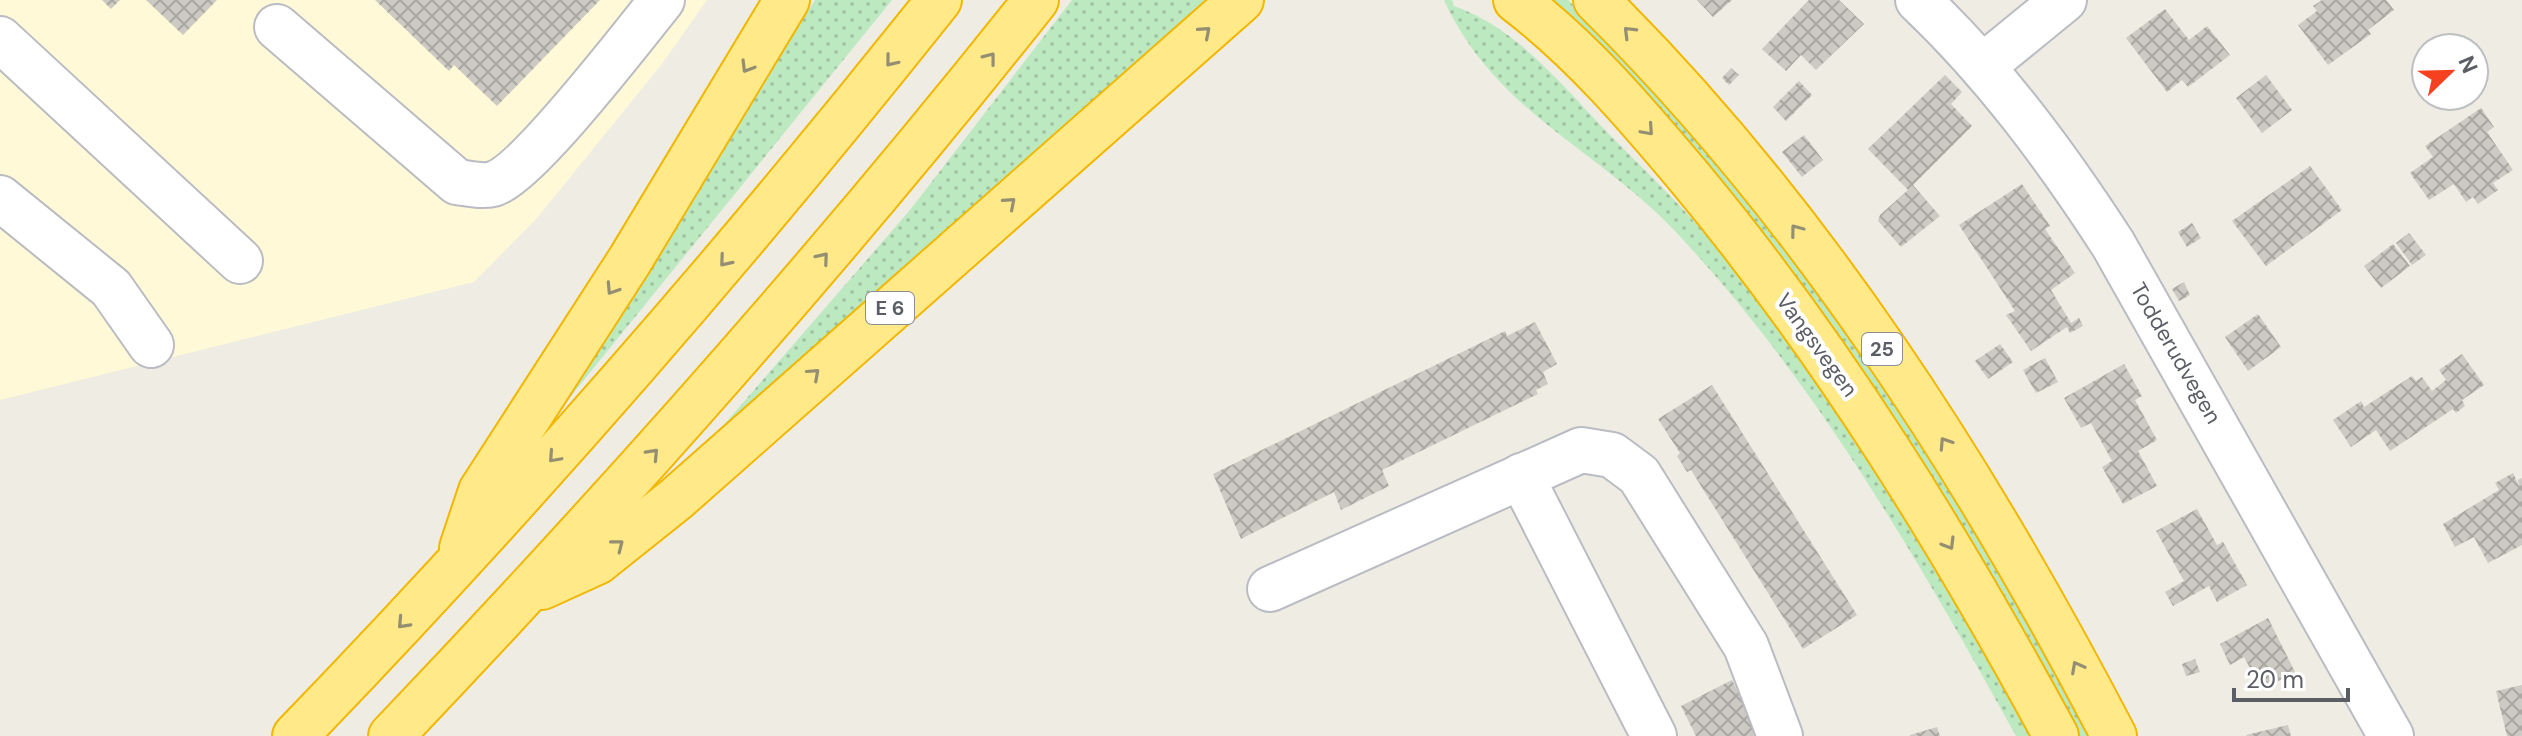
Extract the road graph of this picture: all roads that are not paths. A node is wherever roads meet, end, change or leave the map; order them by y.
1 (662, 0) edge
2 (787, 0) edge
3 (939, 0) edge
4 (1036, 0) edge
5 (1241, 0) edge
6 (1516, 0) edge
7 (1596, 0) edge
8 (1918, 0) edge
9 (2064, 0) edge
10 (277, 27) dead end
11 (0, 39) edge
12 (1983, 66) junction
13 (0, 198) edge
14 (240, 261) dead end
15 (151, 345) dead end
16 (1521, 476) junction
17 (456, 566) junction
18 (1270, 589) dead end
19 (525, 595) junction
20 (295, 736) edge
21 (391, 736) edge
22 (1654, 736) edge
23 (1780, 736) edge
24 (2056, 736) edge
25 (2114, 736) edge
26 (2391, 736) edge

1 - 10 street
2 -> 17 highway
3 -> 17 highway
19 -> 4 highway, E 6
19 -> 5 highway, E 6
6 -> 24 highway, Vangsvegen / 25
25 -> 7 highway, 25
8 - 12 street, Todderudvegen
9 - 12 street
11 - 14 street
12 - 26 street, Todderudvegen
13 - 15 street
16 - 18 street
16 - 22 street
16 - 23 street
17 -> 20 highway
19 - 21 highway, E 6

